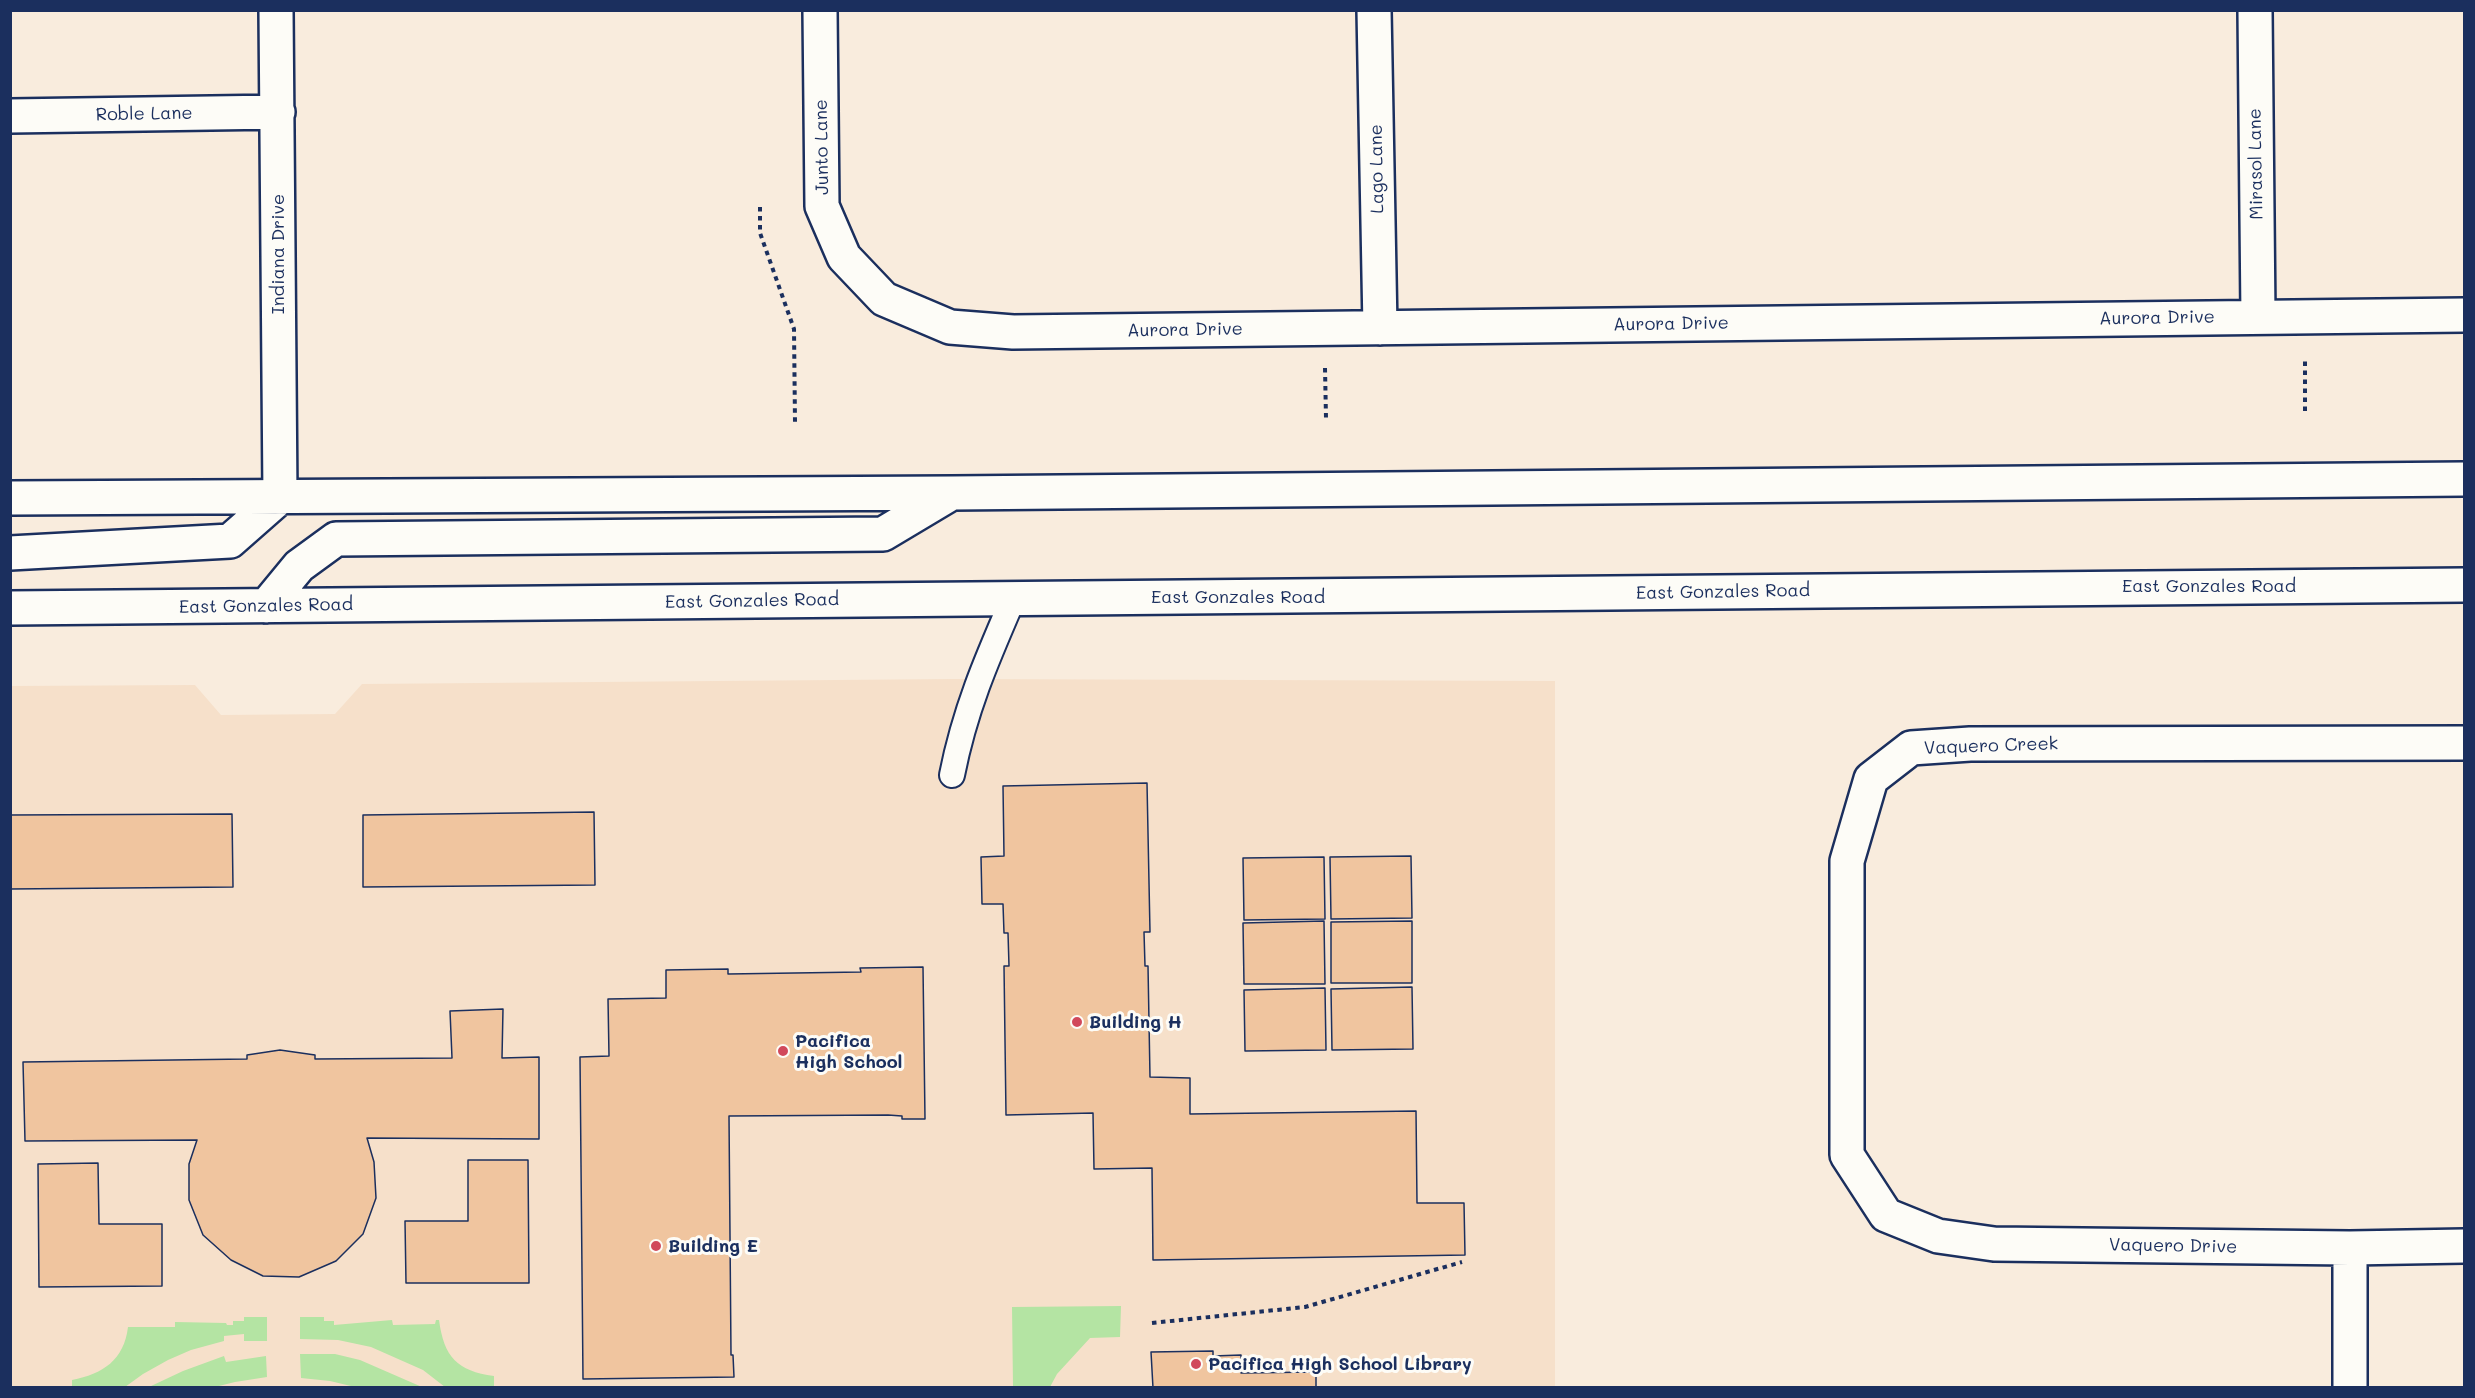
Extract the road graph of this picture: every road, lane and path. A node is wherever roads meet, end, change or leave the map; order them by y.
1 (276, 10) edge
2 (820, 10) edge
3 (1374, 10) edge
4 (2254, 10) edge
5 (278, 112) junction
6 (10, 116) edge
7 (760, 207) dead end
8 (884, 299) joint
9 (2464, 315) edge
10 (2305, 316) junction
11 (2258, 317) junction
12 (1324, 328) junction
13 (1380, 328) junction
14 (2305, 411) dead end
15 (1326, 418) dead end
16 (795, 422) dead end
17 (2464, 479) edge
18 (952, 493) junction
19 (280, 497) junction
20 (10, 498) edge
21 (10, 553) edge
22 (2464, 585) edge
23 (1013, 599) junction
24 (266, 606) junction
25 (10, 608) edge
26 (2464, 743) edge
27 (952, 775) dead end
28 (1886, 1215) joint
29 (2464, 1246) edge
30 (2350, 1248) junction
31 (1462, 1262) dead end
32 (1152, 1323) dead end
33 (2350, 1388) edge

1 - 5 main road, Indiana Drive
2 - 8 main road, Junto Lane
3 - 13 main road, Lago Lane
4 - 11 main road, Mirasol Lane
5 - 6 main road, Roble Lane
5 - 19 main road, Indiana Drive
7 - 16 path
8 - 12 main road, Aurora Drive
9 - 10 main road, Aurora Drive
10 - 11 main road, Aurora Drive
10 - 14 path
11 - 13 main road, Aurora Drive
12 - 13 main road, Aurora Drive
12 - 15 path
17 - 18 main road
18 - 19 main road
18 - 24 main road
19 - 20 main road
19 - 21 main road
22 - 23 main road, East Gonzales Road
23 - 24 main road, East Gonzales Road
23 - 27 lane
24 - 25 main road, East Gonzales Road
26 - 28 main road, Vaquero Creek
28 - 30 main road, Vaquero Drive
29 - 30 main road, Vaquero Drive
30 - 33 main road
31 - 32 path

